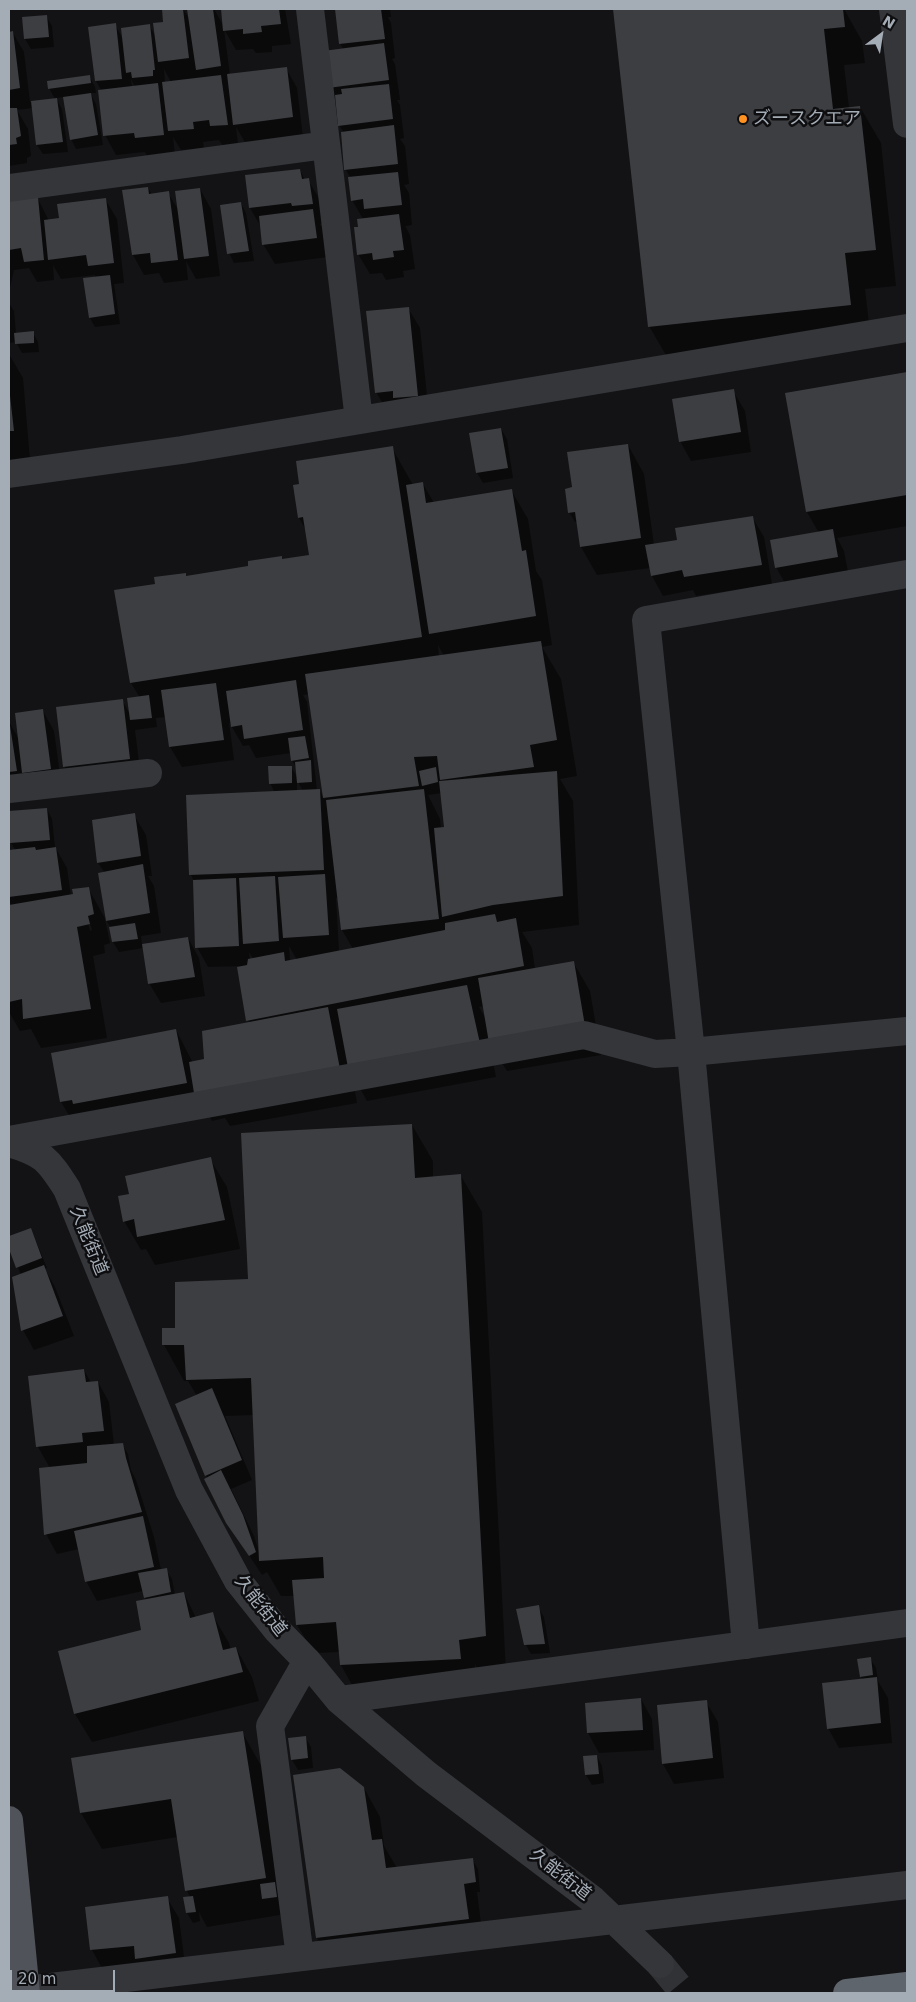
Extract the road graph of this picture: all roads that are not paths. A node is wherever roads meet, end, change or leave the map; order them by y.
1 (310, 9) edge
2 (893, 9) edge
3 (907, 124) edge
4 (326, 145) junction
5 (9, 188) edge
6 (907, 328) edge
7 (359, 420) junction
8 (9, 474) edge
9 (907, 574) edge
10 (148, 773) dead end
11 (9, 789) edge
12 (907, 1031) edge
13 (691, 1052) junction
14 (9, 1142) edge
15 (907, 1623) edge
16 (746, 1645) junction
17 (307, 1661) junction
18 (339, 1700) junction
19 (9, 1820) edge
20 (907, 1885) edge
21 (613, 1920) junction
22 (300, 1957) junction
23 (660, 1964) tunnel mouth
24 (907, 1986) edge
25 (20, 1992) edge
26 (847, 1993) edge

1 - 4 street
2 - 3 street
4 - 5 street
4 - 7 street
6 - 7 street
7 - 8 street
9 - 13 street
10 - 11 street
12 - 13 street
13 - 14 street
13 - 16 street
14 - 17 street, 久能街道
15 - 16 street
16 - 18 street
17 - 18 street, 久能街道
17 - 22 street
18 - 21 street, 久能街道
19 - 25 main road
20 - 21 street
21 - 22 street
21 - 23 street, 久能街道
22 - 25 street
24 - 26 highway

